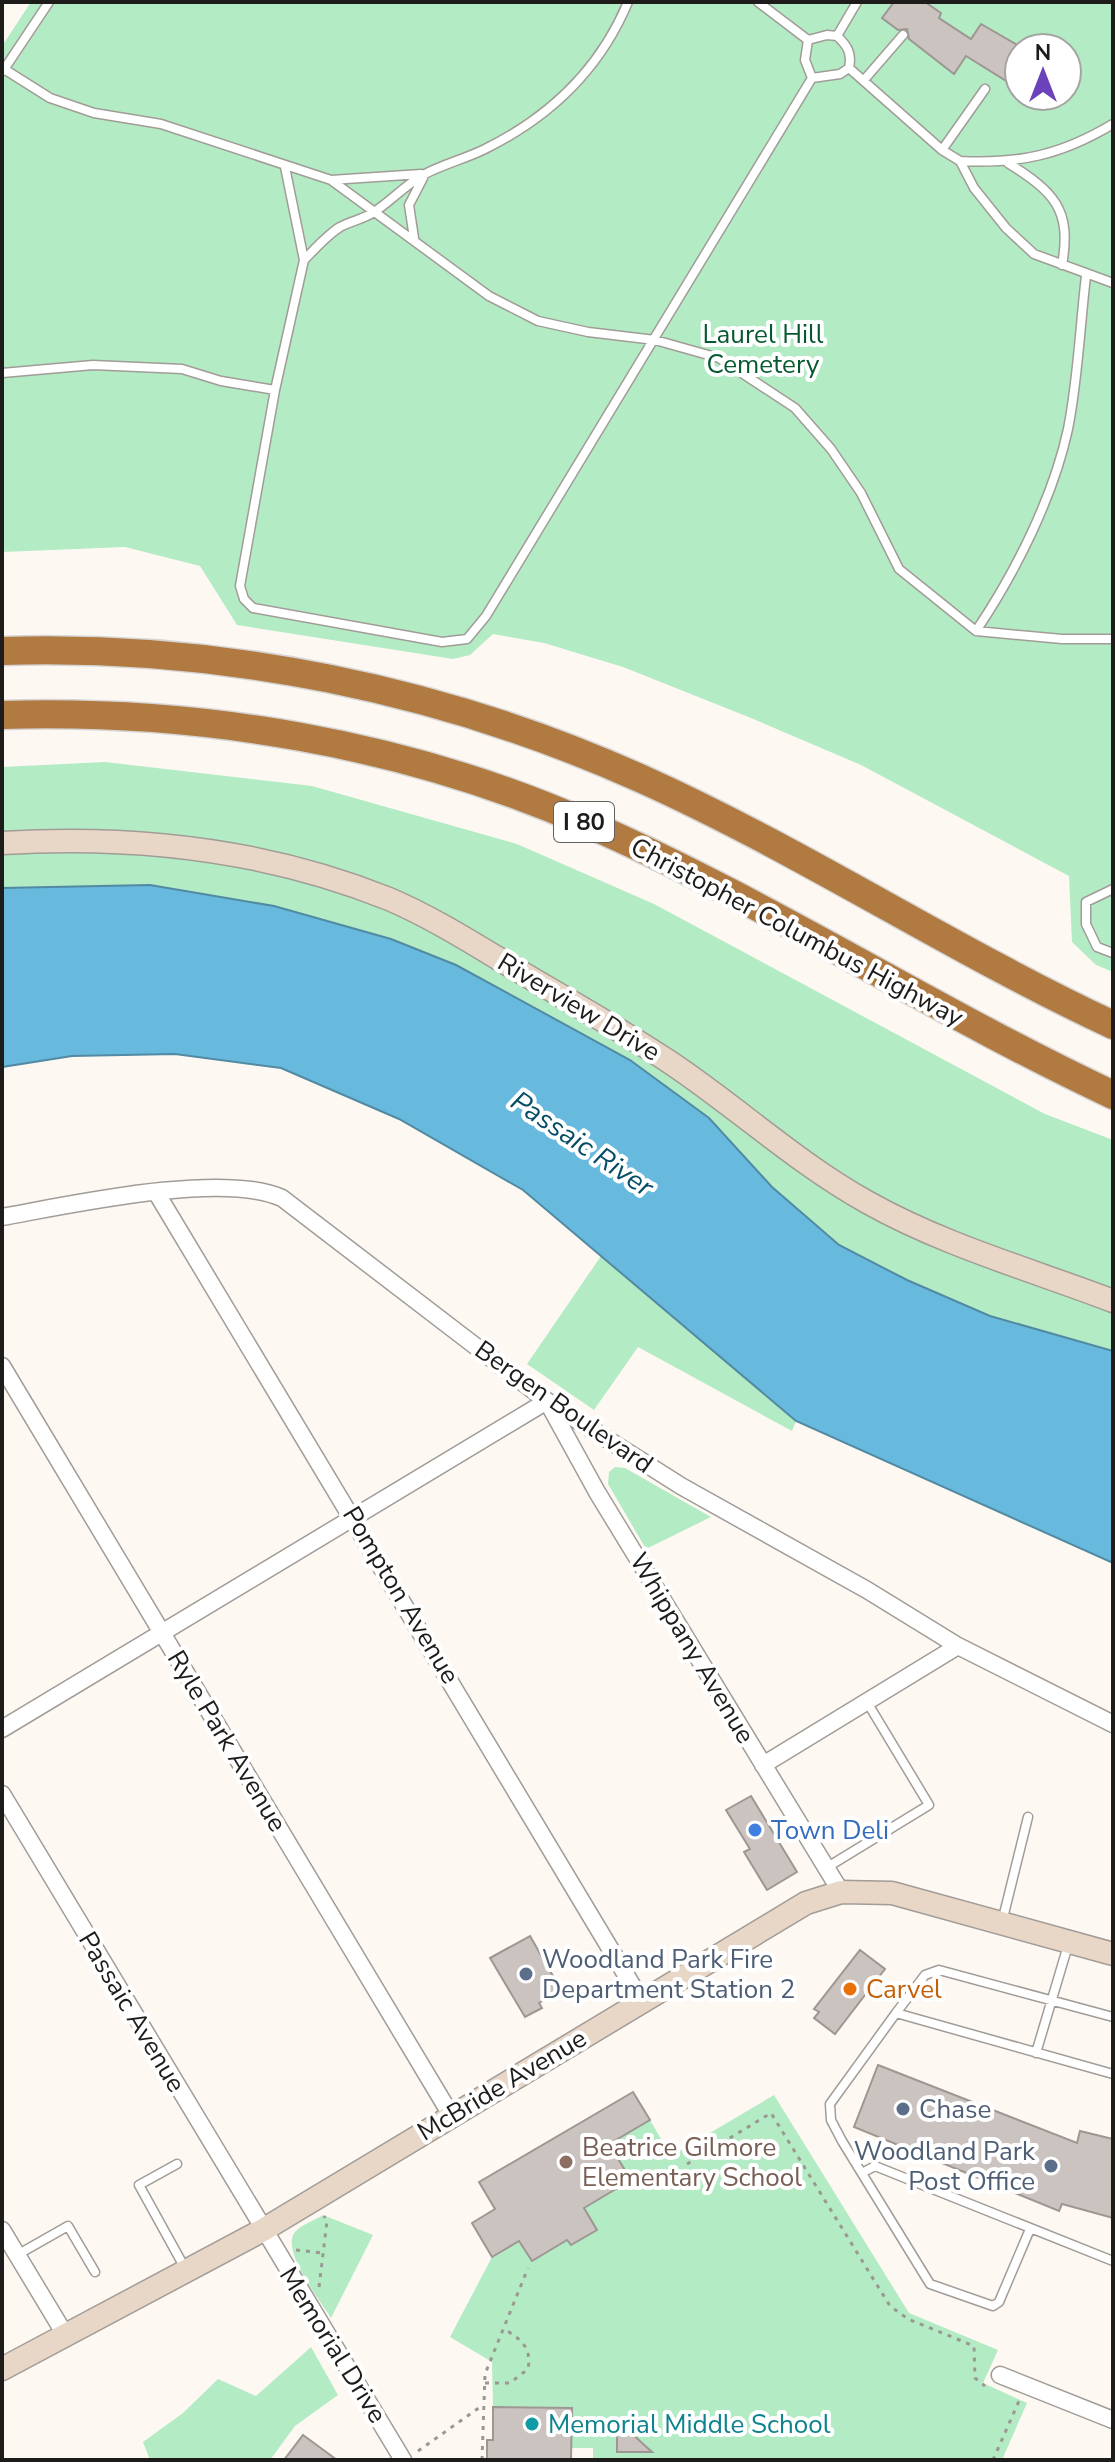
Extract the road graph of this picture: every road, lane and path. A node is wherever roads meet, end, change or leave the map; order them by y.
1 (49, 2) edge
2 (628, 2) edge
3 (758, 2) edge
4 (857, 2) edge
5 (903, 35) dead end
6 (837, 36) junction
7 (808, 40) junction
8 (849, 68) junction
9 (3, 71) edge
10 (812, 78) junction
11 (864, 80) junction
12 (985, 89) dead end
13 (1113, 124) edge
14 (942, 150) junction
15 (960, 161) junction
16 (1008, 163) junction
17 (285, 167) junction
18 (426, 174) junction
19 (331, 180) junction
20 (375, 212) junction
21 (414, 238) junction
22 (304, 260) junction
23 (1062, 265) junction
24 (1086, 276) junction
25 (1113, 283) edge
26 (655, 340) junction
27 (2, 373) edge
28 (275, 390) junction
29 (976, 631) junction
30 (1113, 639) edge
31 (2, 651) edge
32 (2, 715) edge
33 (2, 843) edge
34 (1113, 889) edge
35 (1113, 953) edge
36 (1113, 1025) edge
37 (1113, 1095) edge
38 (156, 1192) junction
39 (2, 1217) edge
40 (1113, 1301) edge
41 (2, 1366) edge
42 (547, 1401) junction
43 (355, 1517) junction
44 (162, 1633) junction
45 (958, 1646) junction
46 (866, 1701) junction
47 (1113, 1724) edge
48 (2, 1729) edge
49 (763, 1765) junction
50 (2, 1794) edge
51 (1028, 1817) dead end
52 (826, 1868) junction
53 (841, 1892) junction
54 (1002, 1923) junction
55 (1069, 1942) junction
56 (1113, 1954) edge
57 (641, 2000) junction
58 (1051, 2000) junction
59 (896, 2013) junction
60 (1113, 2017) edge
61 (1036, 2053) junction
62 (1113, 2074) edge
63 (451, 2115) junction
64 (177, 2164) dead end
65 (687, 2164) dead end
66 (862, 2173) junction
67 (313, 2199) junction
68 (1030, 2229) junction
69 (2, 2230) edge
70 (263, 2230) junction
71 (17, 2255) junction
72 (1113, 2261) edge
73 (528, 2268) dead end
74 (186, 2271) junction
75 (95, 2272) dead end
76 (305, 2299) junction
77 (504, 2329) junction
78 (66, 2336) junction
79 (2, 2369) edge
80 (996, 2382) joint
81 (485, 2383) junction
82 (1026, 2385) junction
83 (484, 2404) junction
84 (1113, 2420) edge
85 (418, 2451) dead end
86 (403, 2460) edge
87 (482, 2460) edge
88 (993, 2460) edge

1 - 9 lane
2 - 18 lane
3 - 7 lane
4 - 6 lane
5 - 11 lane
6 - 7 lane
6 - 8 lane
7 - 10 lane
8 - 10 lane
8 - 11 lane
9 - 17 lane
10 - 26 lane
11 - 14 lane
12 - 14 lane
13 - 16 lane
14 - 15 lane
15 - 16 lane
15 - 23 lane
16 - 23 lane
17 - 19 lane
17 - 22 lane
18 - 19 lane
18 - 20 lane
18 - 21 lane
19 - 20 lane
20 - 21 lane
20 - 22 lane
21 - 26 lane
22 - 28 lane
23 - 24 lane
24 - 25 lane
24 - 29 lane
26 - 28 lane
26 - 29 lane
27 - 28 lane
29 - 30 lane
31 - 36 highway, I 80
32 - 37 highway, Christopher Columbus Highway / I 80
33 - 40 main road, Riverview Drive
34 - 35 lane
38 - 39 street, Bergen Boulevard
38 - 42 street, Bergen Boulevard
38 - 43 street, Pompton Avenue
41 - 44 street, Ryle Park Avenue
42 - 43 street
42 - 45 street, Bergen Boulevard
42 - 49 street, Whippany Avenue
43 - 44 street
43 - 57 street, Pompton Avenue
44 - 48 street
44 - 63 street, Ryle Park Avenue
45 - 46 street
45 - 47 street, Bergen Boulevard
46 - 49 street
46 - 52 lane
49 - 52 street, Whippany Avenue
50 - 70 street, Passaic Avenue
51 - 54 lane
52 - 53 street, Whippany Avenue
53 - 54 main road, McBride Avenue
53 - 57 main road, McBride Avenue
54 - 55 main road, McBride Avenue
55 - 56 main road, McBride Avenue
55 - 58 lane
57 - 63 main road, McBride Avenue
58 - 59 lane
58 - 60 lane
58 - 61 lane
59 - 61 lane
59 - 66 lane
61 - 62 lane
63 - 67 main road, McBride Avenue
64 - 74 lane
65 - 80 path
66 - 68 lane
66 - 68 lane
67 - 70 main road, McBride Avenue
67 - 76 path
68 - 72 lane
69 - 71 street
70 - 74 main road, McBride Avenue
70 - 76 street, Memorial Drive
71 - 75 lane
71 - 78 street
73 - 77 path
74 - 78 main road, McBride Avenue
76 - 86 street, Memorial Drive
77 - 81 path
77 - 81 path
78 - 79 main road, McBride Avenue
80 - 82 street
81 - 83 path
82 - 84 street
82 - 88 path
83 - 85 path
83 - 87 path

